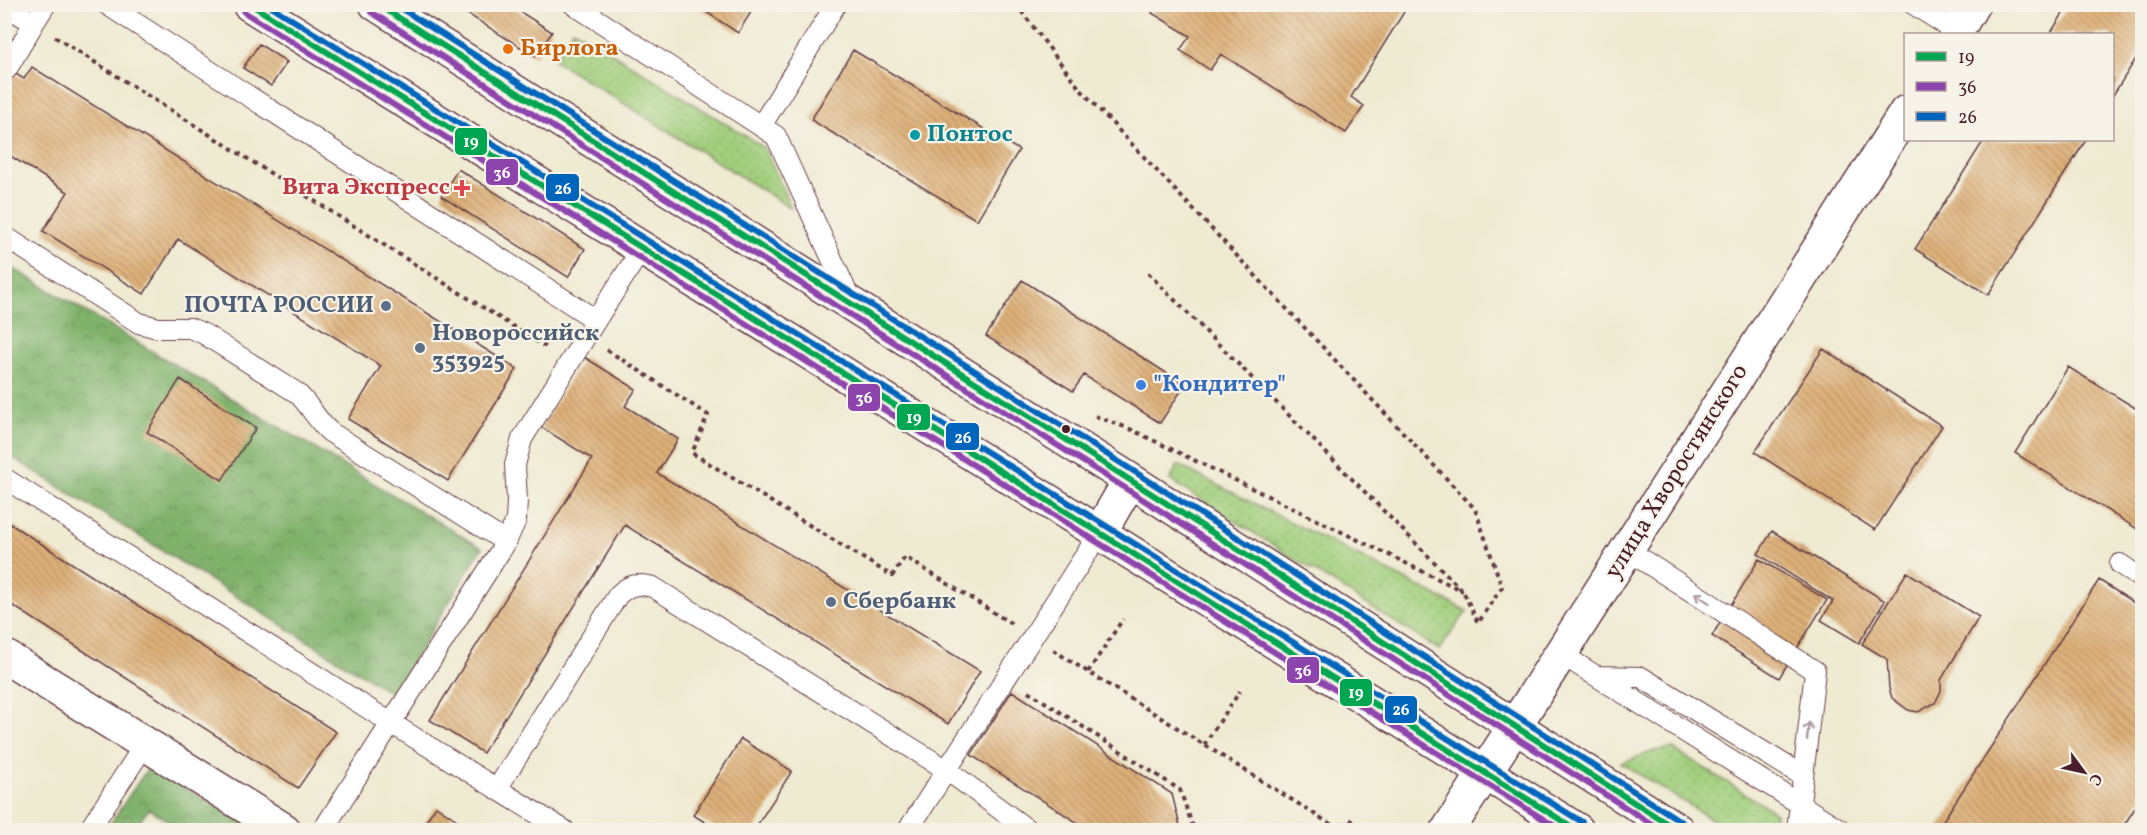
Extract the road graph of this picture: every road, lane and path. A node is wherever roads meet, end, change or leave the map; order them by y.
1 (46, 4) edge
2 (106, 4) edge
3 (249, 4) edge
4 (376, 4) edge
5 (573, 4) edge
6 (836, 4) edge
7 (1016, 4) edge
8 (1913, 4) edge
9 (4, 5) edge
10 (34, 23) junction
11 (1962, 24) edge
12 (7, 69) dead end
13 (1904, 114) edge
14 (761, 126) junction
15 (4, 236) edge
16 (641, 250) junction
17 (1148, 273) dead end
18 (853, 306) junction
19 (597, 320) junction
20 (586, 337) junction
21 (1086, 412) dead end
22 (4, 478) edge
23 (1130, 480) junction
24 (1099, 534) junction
25 (506, 542) junction
26 (1627, 550) junction
27 (2120, 564) dead end
28 (2142, 579) edge
29 (1463, 591) junction
30 (1123, 619) dead end
31 (1032, 637) junction
32 (1561, 654) junction
33 (4, 656) edge
34 (1088, 672) junction
35 (1594, 676) junction
36 (1022, 687) dead end
37 (1240, 692) dead end
38 (391, 723) junction
39 (1514, 727) junction
40 (146, 744) junction
41 (1204, 745) junction
42 (947, 770) junction
43 (1484, 774) junction
44 (1803, 776) junction
45 (497, 789) junction
46 (1799, 803) junction
47 (1355, 816) dead end
48 (275, 828) edge
49 (89, 831) edge
50 (323, 831) edge
51 (564, 831) edge
52 (908, 831) edge
53 (1028, 831) edge
54 (1194, 831) edge
55 (1340, 831) edge
56 (1345, 831) edge
57 (1448, 831) edge
58 (1577, 831) edge
59 (1677, 831) edge
60 (1797, 831) edge
61 (1841, 831) edge

1 - 10 lane
2 - 19 lane
3 - 16 street
4 - 18 street
5 - 14 lane
6 - 14 lane
7 - 29 path
8 - 11 lane
9 - 10 lane
10 - 12 lane
10 - 20 path
13 - 26 street, улица Хворостянского
14 - 18 lane
15 - 25 lane
16 - 19 lane
16 - 24 street
17 - 29 path
18 - 23 street
19 - 20 lane
20 - 25 lane
20 - 31 path
21 - 29 path
22 - 38 lane
23 - 24 street
23 - 39 street
24 - 31 lane
24 - 43 street
25 - 38 lane
26 - 32 street, улица Хворостянского
44 -> 26 lane
27 - 28 lane
30 - 34 path
31 - 34 path
31 - 42 lane
32 - 35 lane
32 - 39 street, улица Хворостянского
33 - 40 street
34 - 41 path
35 - 44 lane
35 - 46 lane
36 - 54 path
37 - 41 path
38 - 45 lane
38 - 50 lane
39 - 43 street, улица Хворостянского
39 - 59 street
40 - 48 street
40 - 49 lane
41 - 55 path
42 - 45 lane
42 - 52 lane
42 - 53 lane
43 - 57 street, улица Хворостянского
43 - 58 street
44 - 46 lane
45 - 51 lane
46 - 60 lane
46 - 61 lane
47 - 56 path

